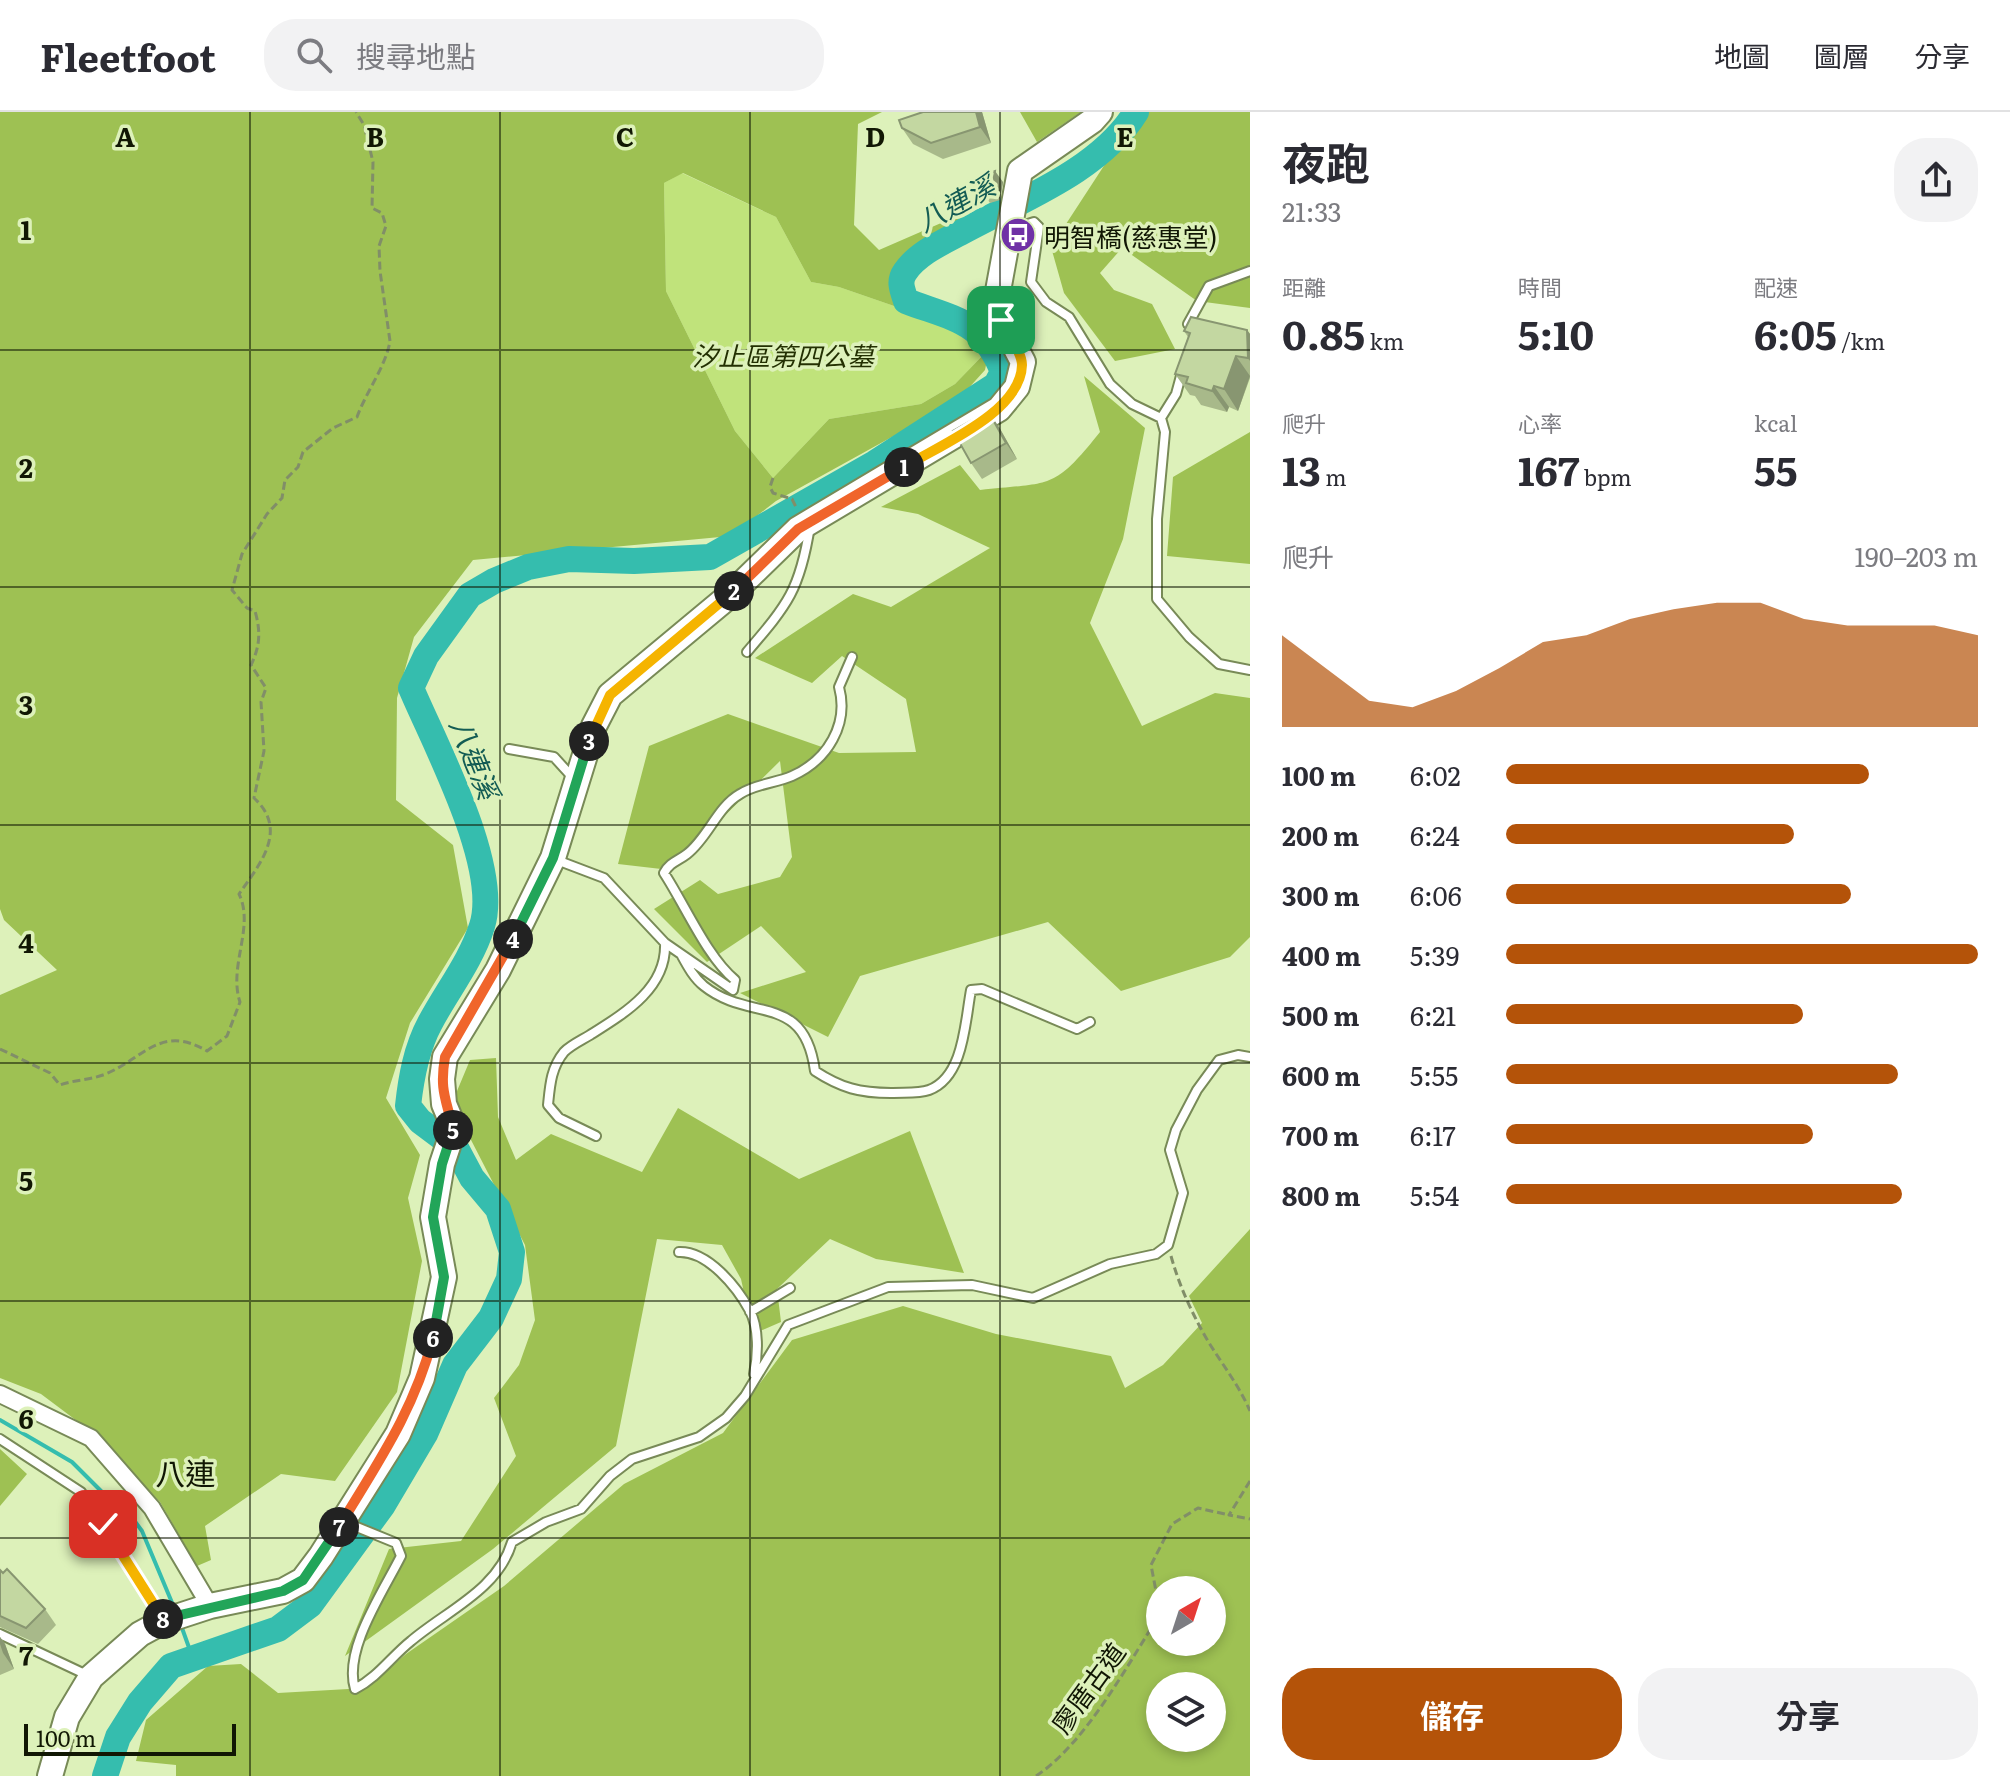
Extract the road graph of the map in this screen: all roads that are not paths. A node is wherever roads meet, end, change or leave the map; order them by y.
1 (1100, 112) edge
2 (1012, 226) junction
3 (1250, 271) edge
4 (1188, 338) edge
5 (1184, 365) edge
6 (1161, 418) junction
7 (811, 521) junction
8 (747, 652) dead end
9 (852, 657) dead end
10 (1250, 670) edge
11 (509, 749) dead end
12 (575, 780) junction
13 (553, 858) junction
14 (665, 943) junction
15 (682, 956) junction
16 (1090, 1022) dead end
17 (1250, 1057) edge
18 (596, 1136) dead end
19 (679, 1252) dead end
20 (790, 1288) dead end
21 (750, 1312) junction
22 (752, 1383) junction
23 (0, 1394) edge
24 (0, 1439) edge
25 (342, 1522) junction
26 (210, 1606) junction
27 (164, 1621) junction
28 (0, 1634) edge
29 (91, 1677) junction
30 (50, 1776) edge

1 - 2 street
2 - 6 lane
2 - 7 street
3 - 4 lane
5 - 6 lane
6 - 10 lane
7 - 8 lane
7 - 12 street
9 - 15 lane
11 - 12 lane
12 - 13 street
13 - 14 lane
13 - 25 street
14 - 15 lane
14 - 18 lane
15 - 16 lane
17 - 22 lane
19 - 21 lane
20 - 21 lane
21 - 22 lane
22 - 25 lane
23 - 26 street
24 - 27 lane
25 - 26 street
26 - 27 street
27 - 29 street
28 - 29 lane
29 - 30 street

